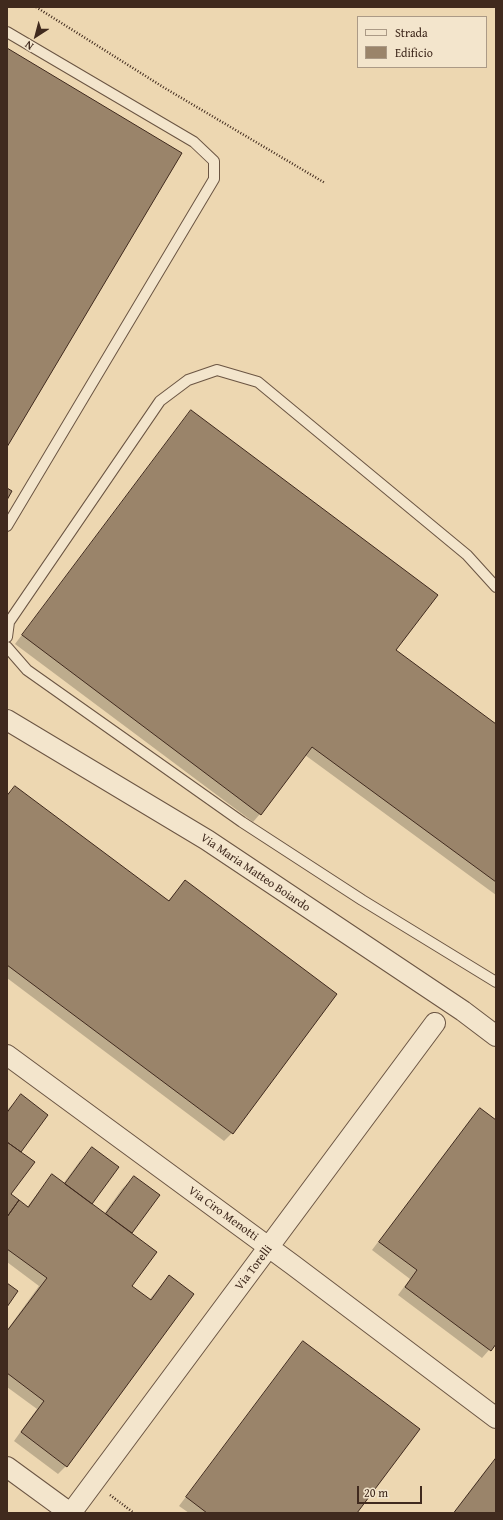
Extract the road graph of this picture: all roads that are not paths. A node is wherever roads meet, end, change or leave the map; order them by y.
1 (7, 32) edge
2 (7, 526) edge
3 (496, 587) edge
4 (7, 637) edge
5 (7, 647) edge
6 (7, 720) edge
7 (496, 982) edge
8 (435, 1023) dead end
9 (496, 1036) edge
10 (7, 1055) edge
11 (269, 1248) junction
12 (496, 1418) edge
13 (7, 1467) edge
14 (71, 1513) edge

1 - 2 lane
3 - 4 lane
5 - 7 lane
6 - 9 street, Via Maria Matteo Boiardo
8 - 11 street, Via Torelli
10 - 11 street, Via Ciro Menotti
11 - 12 street, Via Ciro Menotti
11 - 14 street, Via Torelli
13 - 14 street

